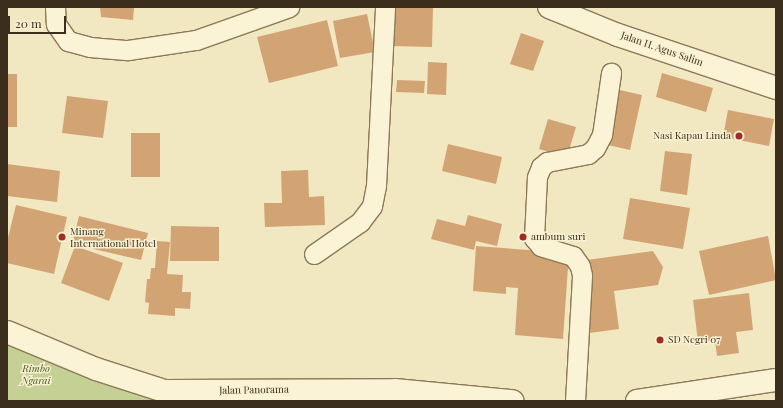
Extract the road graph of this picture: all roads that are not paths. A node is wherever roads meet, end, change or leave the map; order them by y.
1 (55, 7) edge
2 (289, 7) edge
3 (385, 7) edge
4 (549, 7) edge
5 (611, 73) dead end
6 (776, 88) edge
7 (314, 254) dead end
8 (7, 332) edge
9 (776, 380) edge
10 (420, 396) edge
11 (512, 401) edge
12 (575, 401) edge
13 (638, 401) edge

1 - 2 street
3 - 7 street
4 - 6 main road, Jalan H. Agus Salim
5 - 12 street
8 - 10 main road, Jalan Panorama
9 - 13 main road
10 - 11 main road, Jalan Panorama

